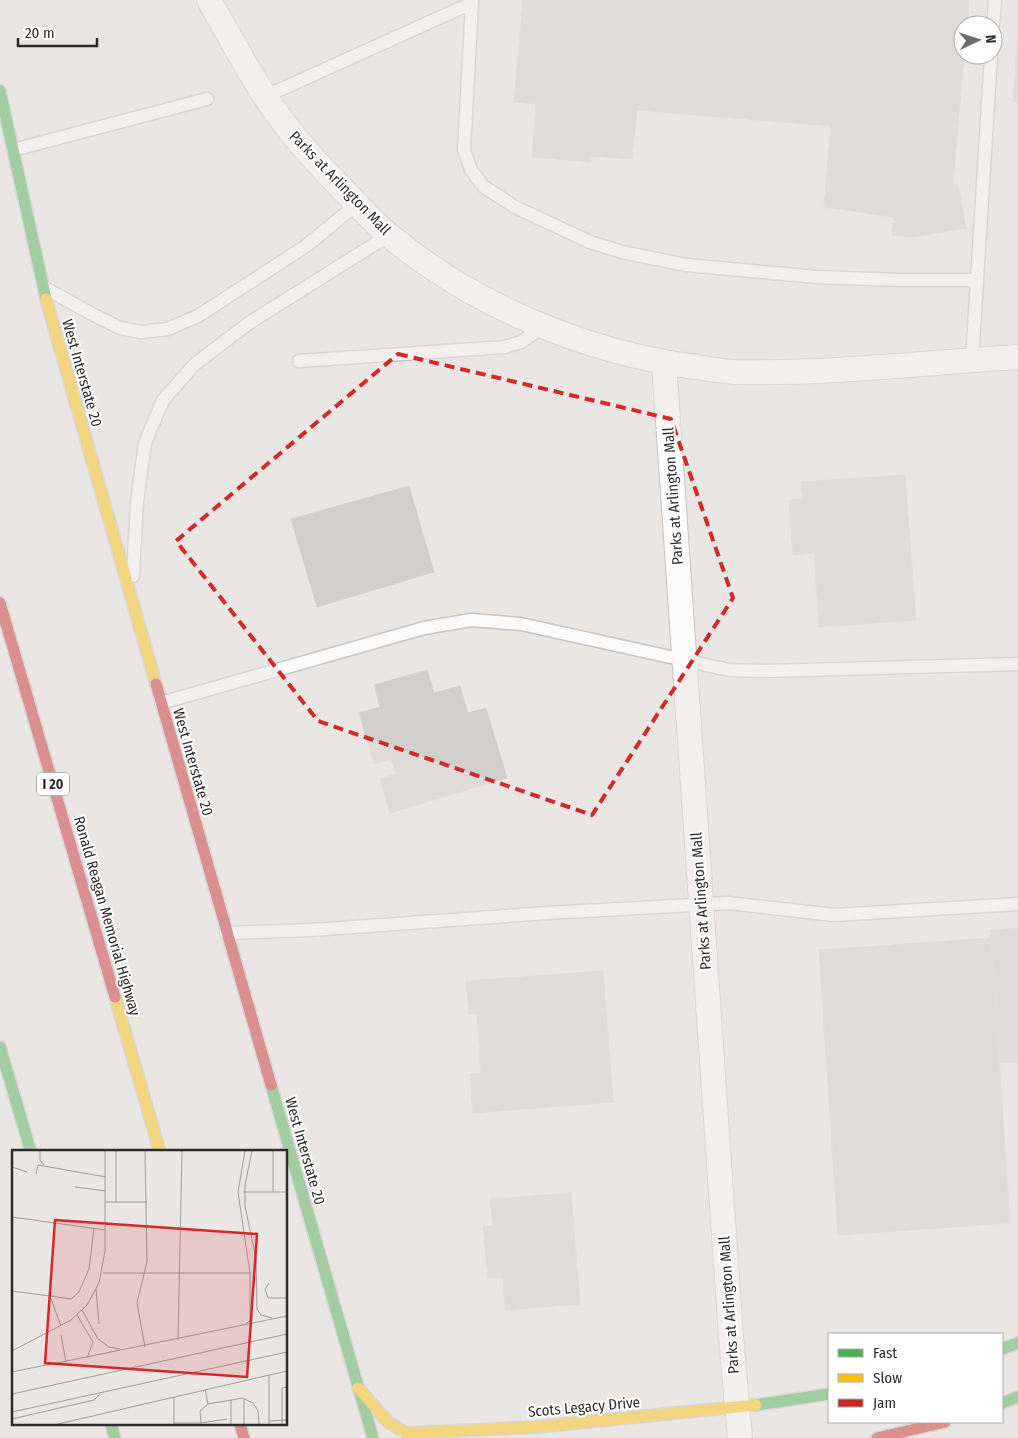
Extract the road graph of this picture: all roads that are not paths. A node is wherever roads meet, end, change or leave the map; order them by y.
1 (209, 0) edge
2 (995, 0) edge
3 (472, 1) edge
4 (994, 15) edge
5 (990, 65) edge
6 (0, 91) edge
7 (266, 96) junction
8 (207, 99) dead end
9 (13, 150) junction
10 (357, 204) junction
11 (389, 235) junction
12 (976, 280) junction
13 (43, 287) junction
14 (544, 326) junction
15 (1018, 357) edge
16 (299, 361) dead end
17 (972, 361) junction
18 (664, 363) junction
19 (132, 601) junction
20 (0, 603) edge
21 (685, 660) junction
22 (1018, 664) edge
23 (161, 703) junction
24 (1018, 904) edge
25 (701, 905) junction
26 (226, 933) junction
27 (0, 1047) edge
28 (30, 1150) edge
29 (159, 1150) edge
30 (1018, 1343) edge
31 (1003, 1349) edge
32 (358, 1388) junction
33 (828, 1394) edge
34 (1018, 1397) edge
35 (1003, 1403) edge
36 (738, 1408) junction
37 (940, 1423) edge
38 (373, 1438) edge
39 (740, 1438) edge
40 (877, 1438) edge

1 - 7 street, Parks at Arlington Mall
2 - 4 lane
3 - 7 lane
3 - 12 lane
5 - 12 lane
6 - 9 main road, West Interstate 20
7 - 10 street, Parks at Arlington Mall
8 - 9 lane
9 - 13 main road, West Interstate 20
10 - 11 street, Parks at Arlington Mall
10 - 13 lane
11 - 14 street, Parks at Arlington Mall
11 - 19 lane
12 - 17 lane
13 - 19 main road, West Interstate 20
14 - 16 lane
14 - 18 street, Parks at Arlington Mall
15 - 17 street, Parks at Arlington Mall
17 - 18 street, Parks at Arlington Mall
18 - 21 street, Parks at Arlington Mall
19 - 23 main road, West Interstate 20
20 - 29 main road, Ronald Reagan Memorial Highway / I 20
21 - 22 lane
21 - 23 lane
21 - 25 street, Parks at Arlington Mall
23 - 26 main road, West Interstate 20
24 - 25 lane
25 - 26 lane
25 - 36 street, Parks at Arlington Mall
26 - 32 main road, West Interstate 20
27 - 28 main road
30 - 31 main road
32 - 36 main road, Scots Legacy Drive
32 - 38 main road, West Interstate 20
33 - 36 main road, Scots Legacy Drive
34 - 35 main road
36 - 39 street, Parks at Arlington Mall
37 - 40 main road

